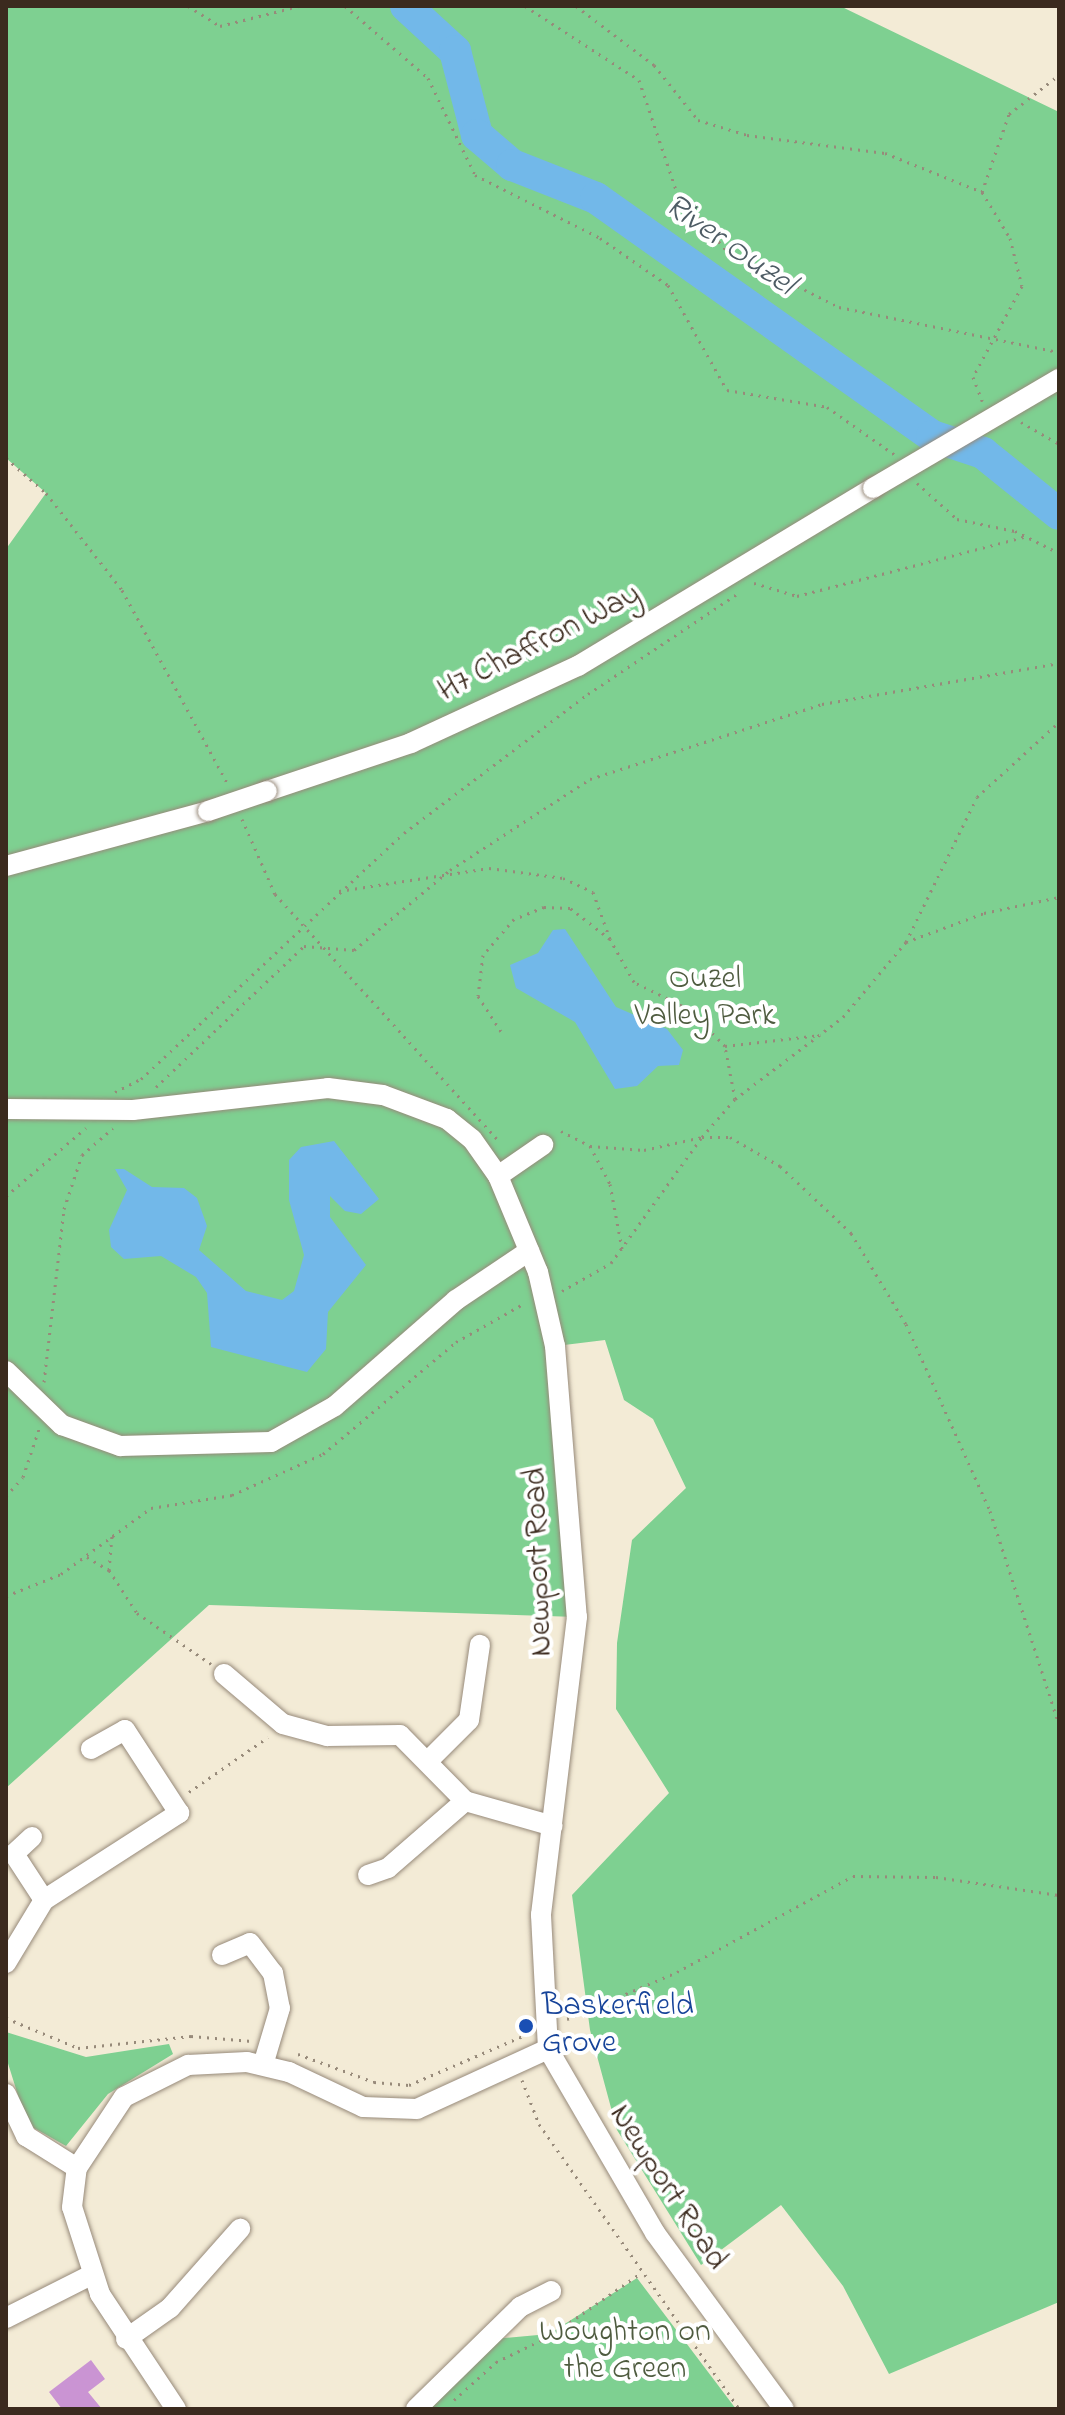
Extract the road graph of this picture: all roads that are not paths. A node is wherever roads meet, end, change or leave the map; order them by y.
1 (1059, 379) edge
2 (6, 866) edge
3 (6, 1109) edge
4 (543, 1145) dead end
5 (498, 1176) junction
6 (529, 1251) junction
7 (6, 1371) edge
8 (480, 1645) dead end
9 (224, 1674) road end
10 (91, 1749) dead end
11 (430, 1759) junction
12 (465, 1801) junction
13 (553, 1826) junction
14 (32, 1837) dead end
15 (368, 1875) dead end
16 (44, 1900) junction
17 (222, 1955) dead end
18 (6, 1963) edge
19 (548, 2049) junction
20 (263, 2065) junction
21 (6, 2094) edge
22 (77, 2168) junction
23 (240, 2229) dead end
24 (91, 2275) junction
25 (551, 2291) dead end
26 (6, 2318) edge
27 (126, 2339) junction
28 (176, 2409) edge
29 (416, 2409) edge
30 (784, 2409) edge

1 - 2 street, H7 Chaffron Way, bridge
3 - 5 street, Newport Road
4 - 5 street
5 - 6 street, Newport Road
6 - 7 street
6 - 13 street, Newport Road
8 - 11 street
9 - 11 street
10 - 16 street
11 - 12 street
12 - 13 street
12 - 15 street
13 - 19 street, Newport Road
14 - 16 street
16 - 18 street
17 - 20 street
19 - 20 street
19 - 30 street, Newport Road
20 - 22 street
21 - 22 street
22 - 24 street
23 - 27 street
24 - 26 street
24 - 27 street
25 - 29 street
27 - 28 street

